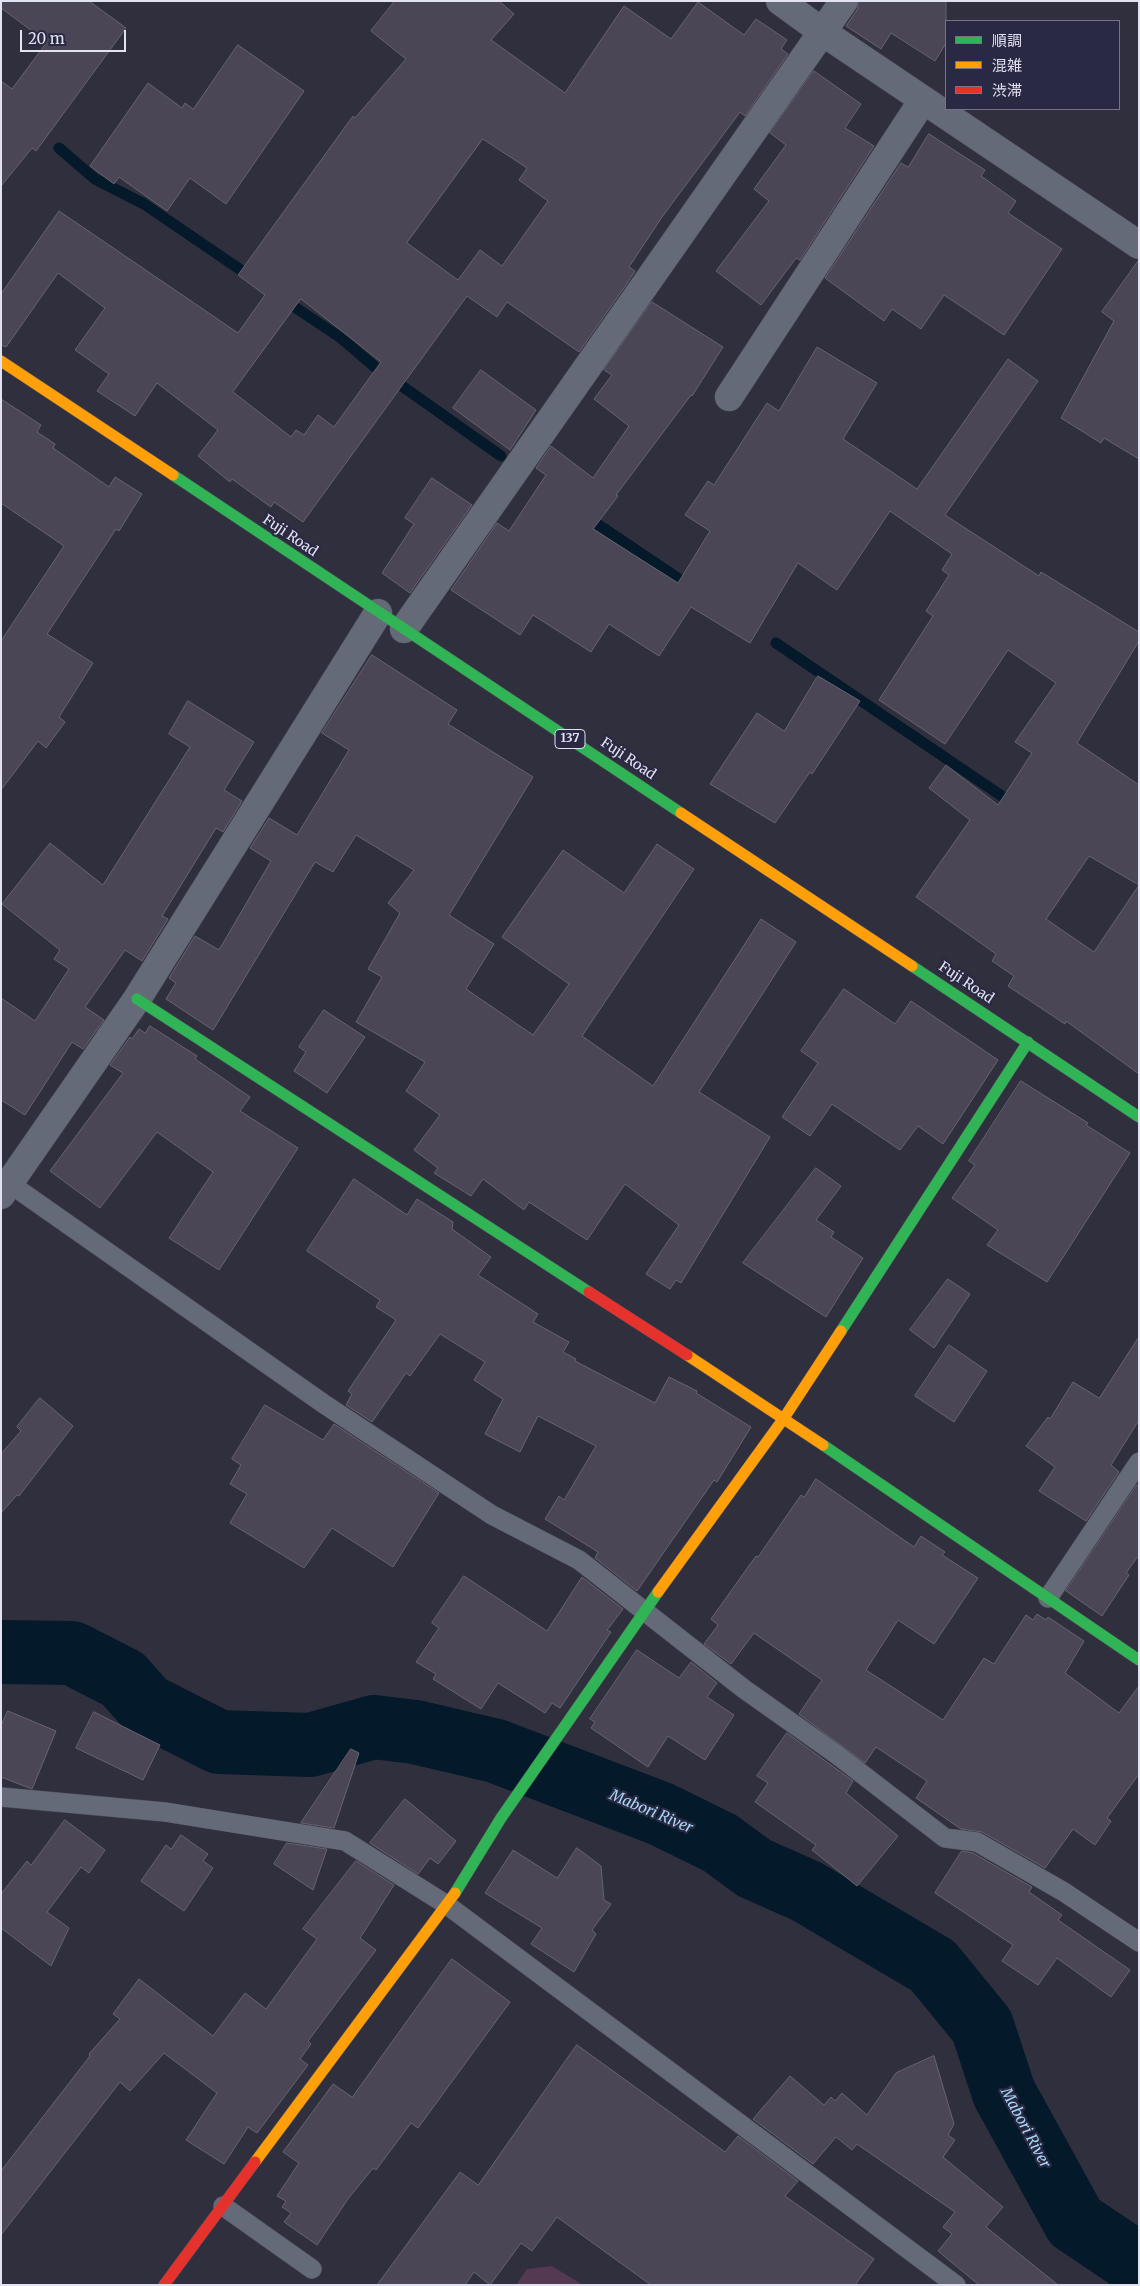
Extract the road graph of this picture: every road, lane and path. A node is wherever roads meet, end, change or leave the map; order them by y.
1 (780, 1) edge
2 (844, 1) edge
3 (824, 34) junction
4 (923, 100) junction
5 (1139, 245) edge
6 (1, 361) edge
7 (729, 397) dead end
8 (378, 613) junction
9 (404, 629) junction
10 (137, 999) junction
11 (1028, 1042) junction
12 (1139, 1116) edge
13 (5, 1189) edge
14 (784, 1418) junction
15 (1139, 1462) edge
16 (1048, 1598) junction
17 (645, 1610) junction
18 (1139, 1660) edge
19 (1, 1797) edge
20 (446, 1904) junction
21 (1139, 1942) edge
22 (223, 2206) junction
23 (312, 2269) dead end
24 (164, 2285) edge
25 (956, 2285) edge

1 - 3 street
2 - 3 street
3 - 4 street
3 - 9 street
4 - 5 street
4 - 7 street
6 - 8 main road, Fuji Road / 137
8 - 9 main road, Fuji Road / 137
8 - 10 street
9 - 11 main road, Fuji Road / 137
10 - 13 street
10 - 14 main road
11 - 12 main road, Fuji Road / 137
11 - 14 main road
13 - 17 lane
14 - 16 main road
14 - 17 main road
15 - 16 lane
16 - 18 main road
17 - 20 main road
17 - 21 lane
19 - 20 lane
20 - 22 main road
20 - 25 lane
22 - 23 lane
22 - 24 main road

